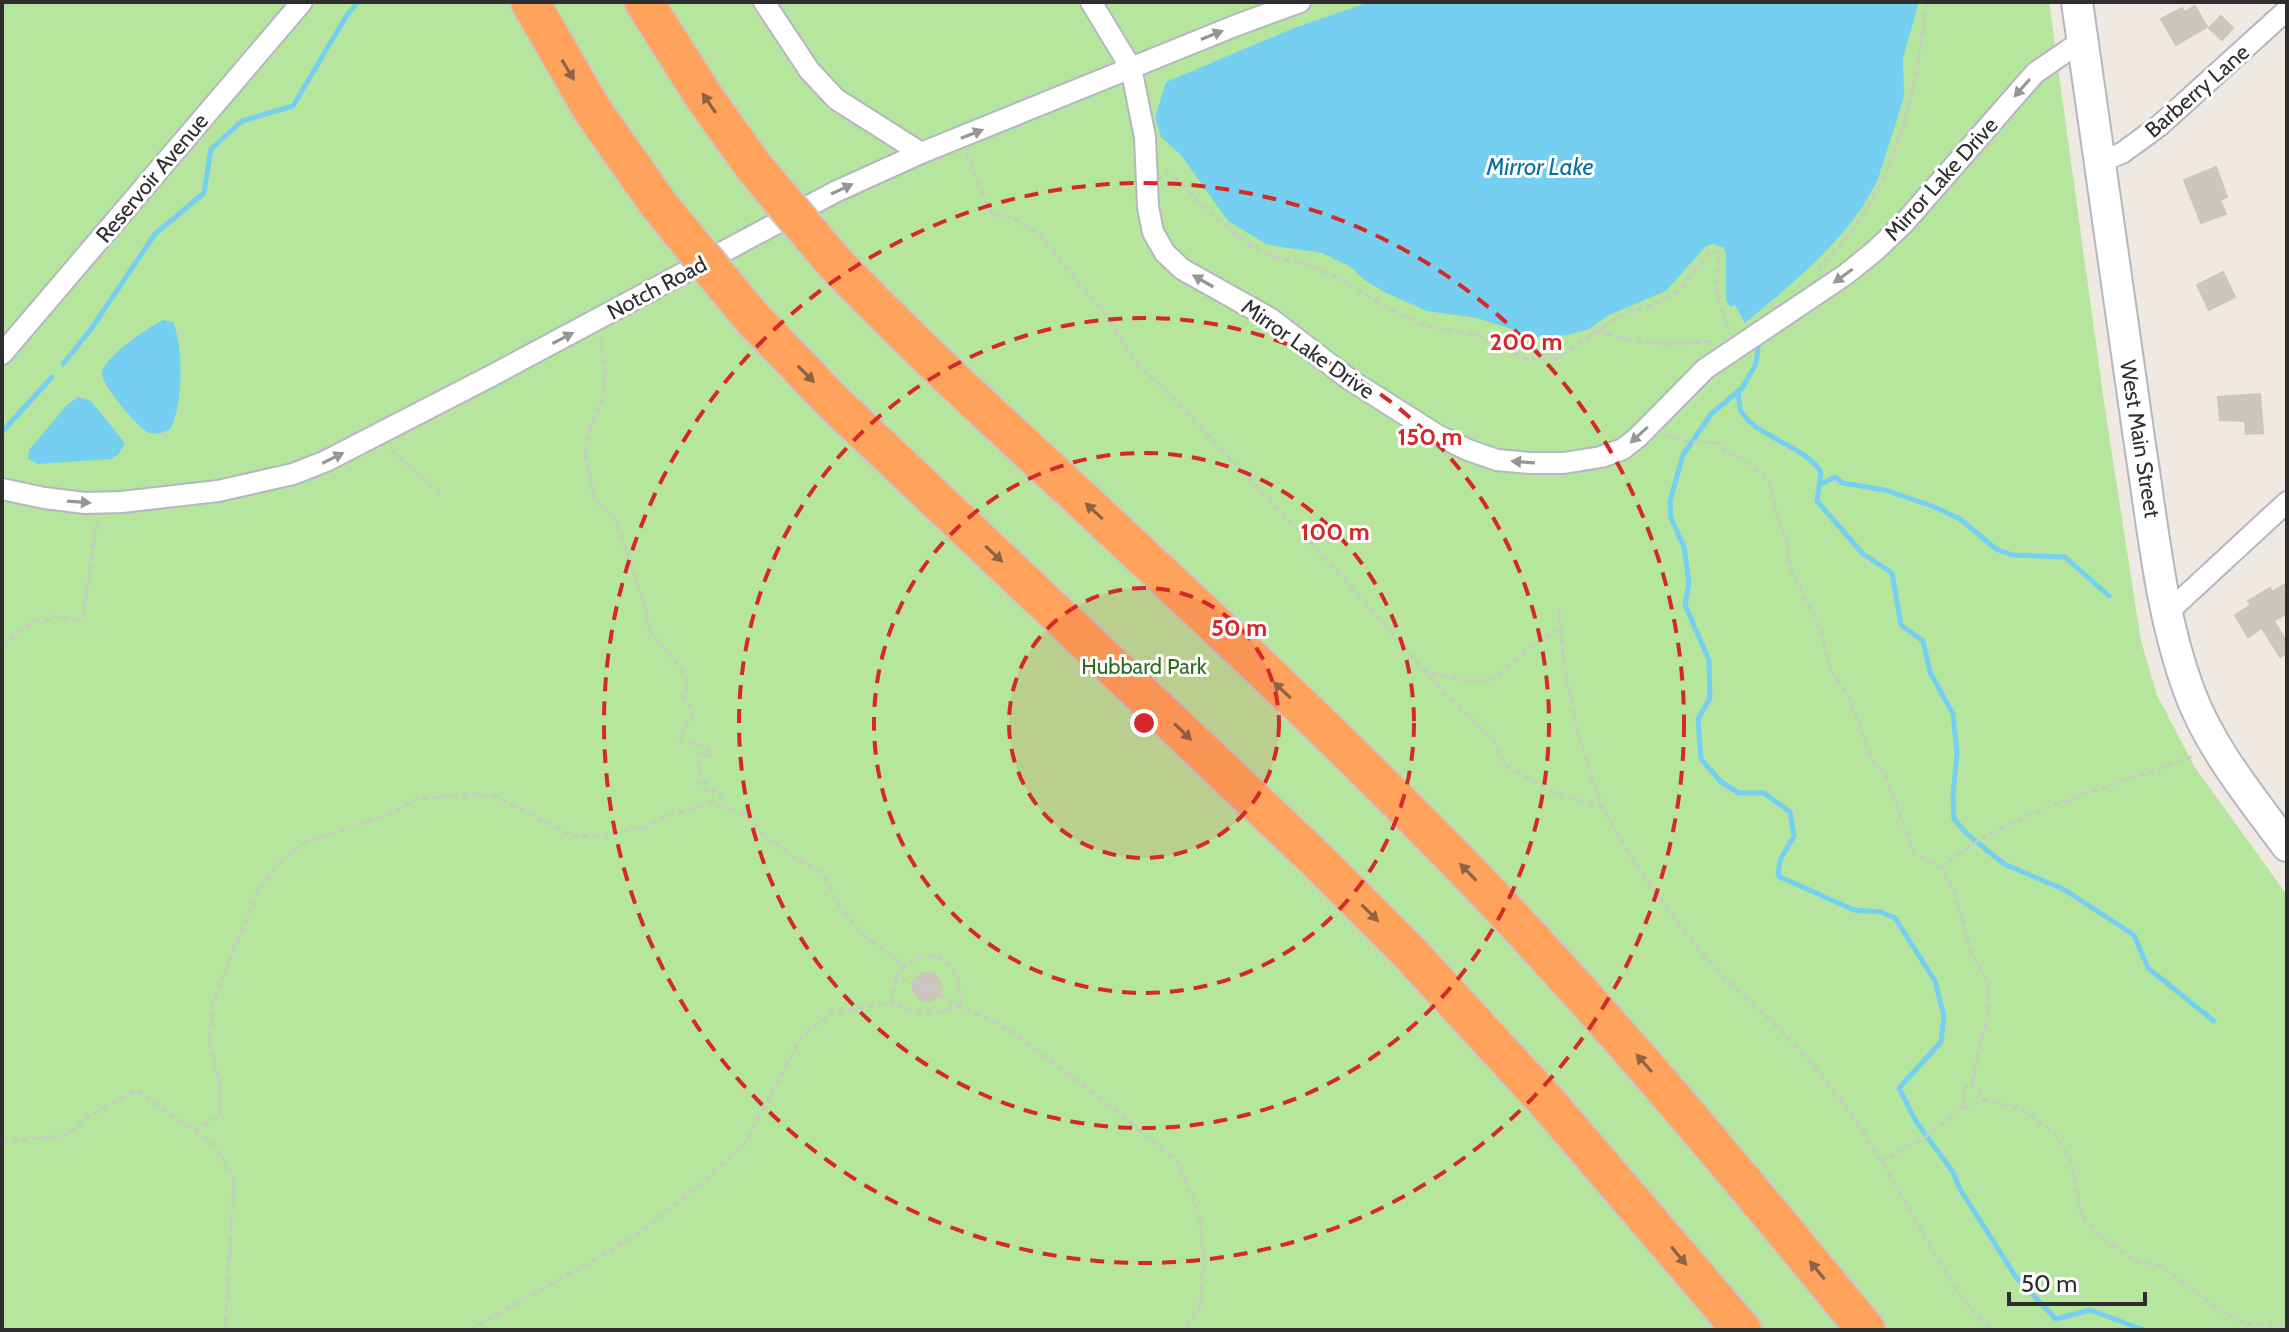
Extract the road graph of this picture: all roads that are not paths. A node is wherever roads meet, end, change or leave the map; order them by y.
1 (302, 2) edge
2 (530, 2) edge
3 (644, 2) edge
4 (764, 2) edge
5 (1091, 2) edge
6 (1300, 2) edge
7 (2077, 2) edge
8 (2287, 10) edge
9 (2083, 40) junction
10 (1131, 68) junction
11 (921, 153) junction
12 (2100, 162) junction
13 (2, 354) edge
14 (2, 489) edge
15 (2287, 502) edge
16 (2167, 613) junction
17 (2287, 846) edge
18 (1742, 1330) edge
19 (1866, 1330) edge

1 - 13 street, Reservoir Avenue
2 -> 18 highway, bridge
19 -> 3 highway, bridge
4 - 11 street
5 - 10 street, Mirror Lake Drive
10 -> 6 street, Notch Road
7 - 9 main road, West Main Street
8 - 12 street, Barberry Lane
9 -> 10 street, Mirror Lake Drive
9 - 12 main road, West Main Street
11 -> 10 street, Notch Road
14 -> 11 street, Notch Road
12 - 16 main road, West Main Street
15 - 16 street
16 - 17 main road, West Main Street

